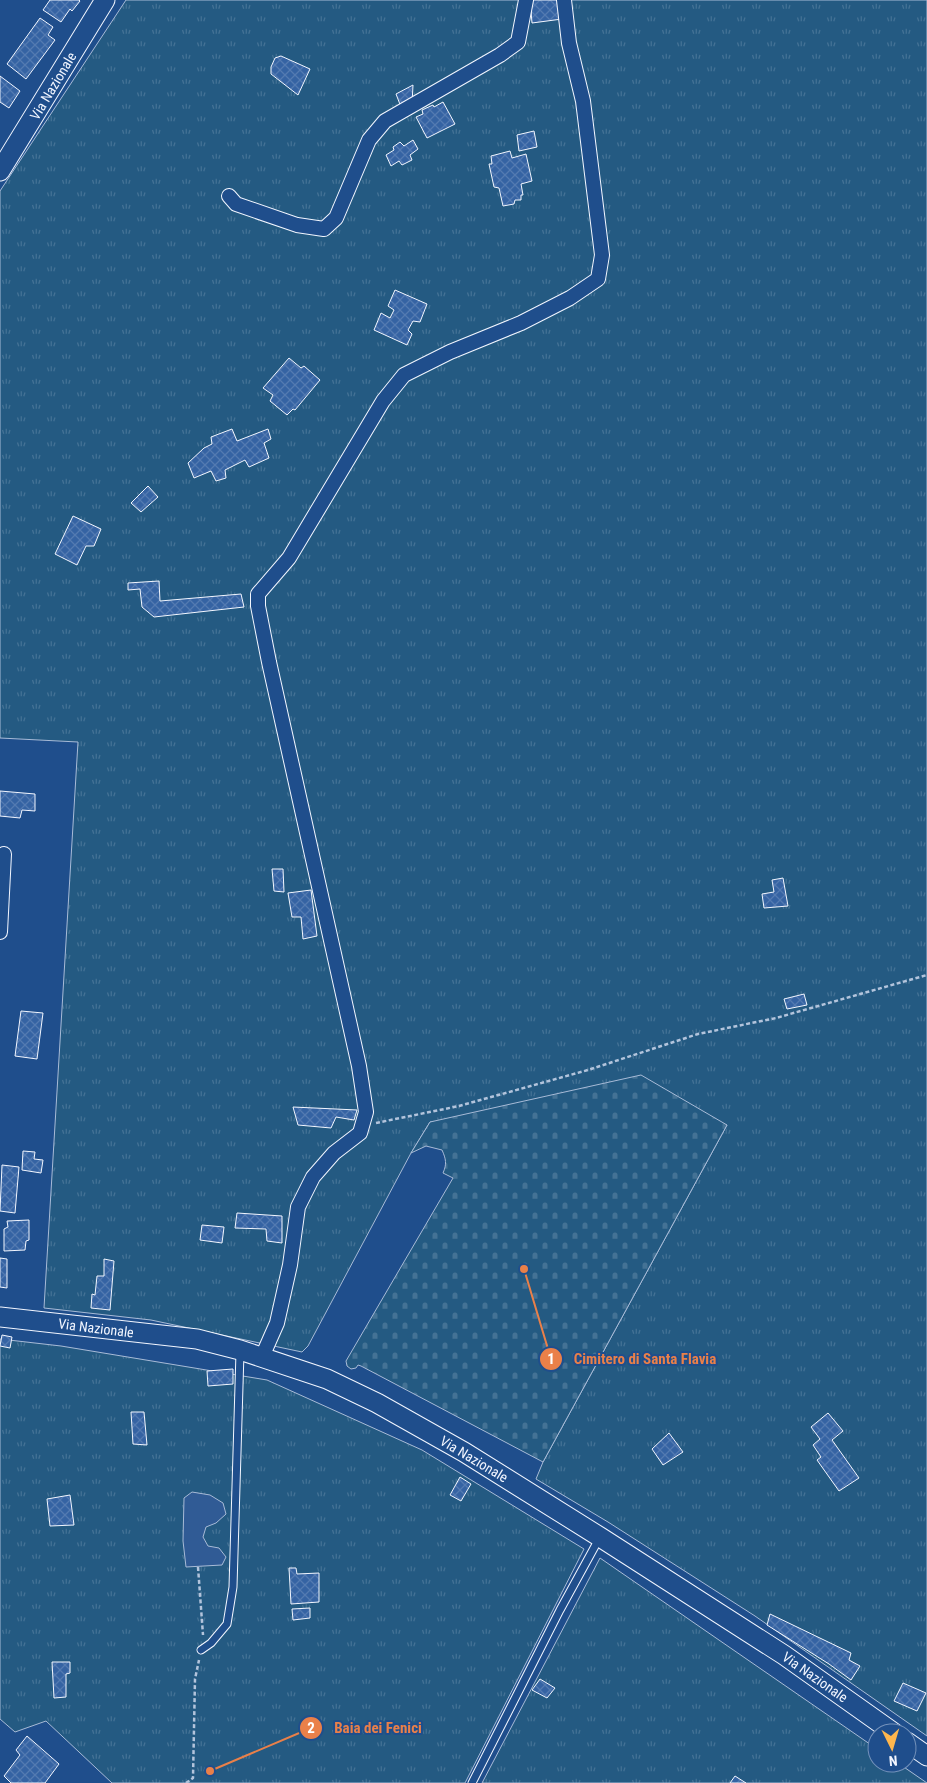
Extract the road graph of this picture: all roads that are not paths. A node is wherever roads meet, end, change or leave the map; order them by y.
1 (105, 0) edge
2 (526, 0) edge
3 (564, 0) edge
4 (0, 171) edge
5 (229, 196) dead end
6 (4, 854) dead end
7 (0, 932) edge
8 (0, 1317) edge
9 (240, 1350) junction
10 (262, 1356) junction
11 (600, 1536) junction
12 (201, 1650) road end
13 (880, 1723) edge
14 (472, 1783) edge

1 - 4 main road, Via Nazionale
2 - 5 street
3 - 10 street
6 - 7 street
8 - 9 main road, Via Nazionale
9 - 10 main road, Via Nazionale
9 - 12 lane
10 - 11 main road, Via Nazionale
11 - 13 main road, Via Nazionale
11 - 14 lane

